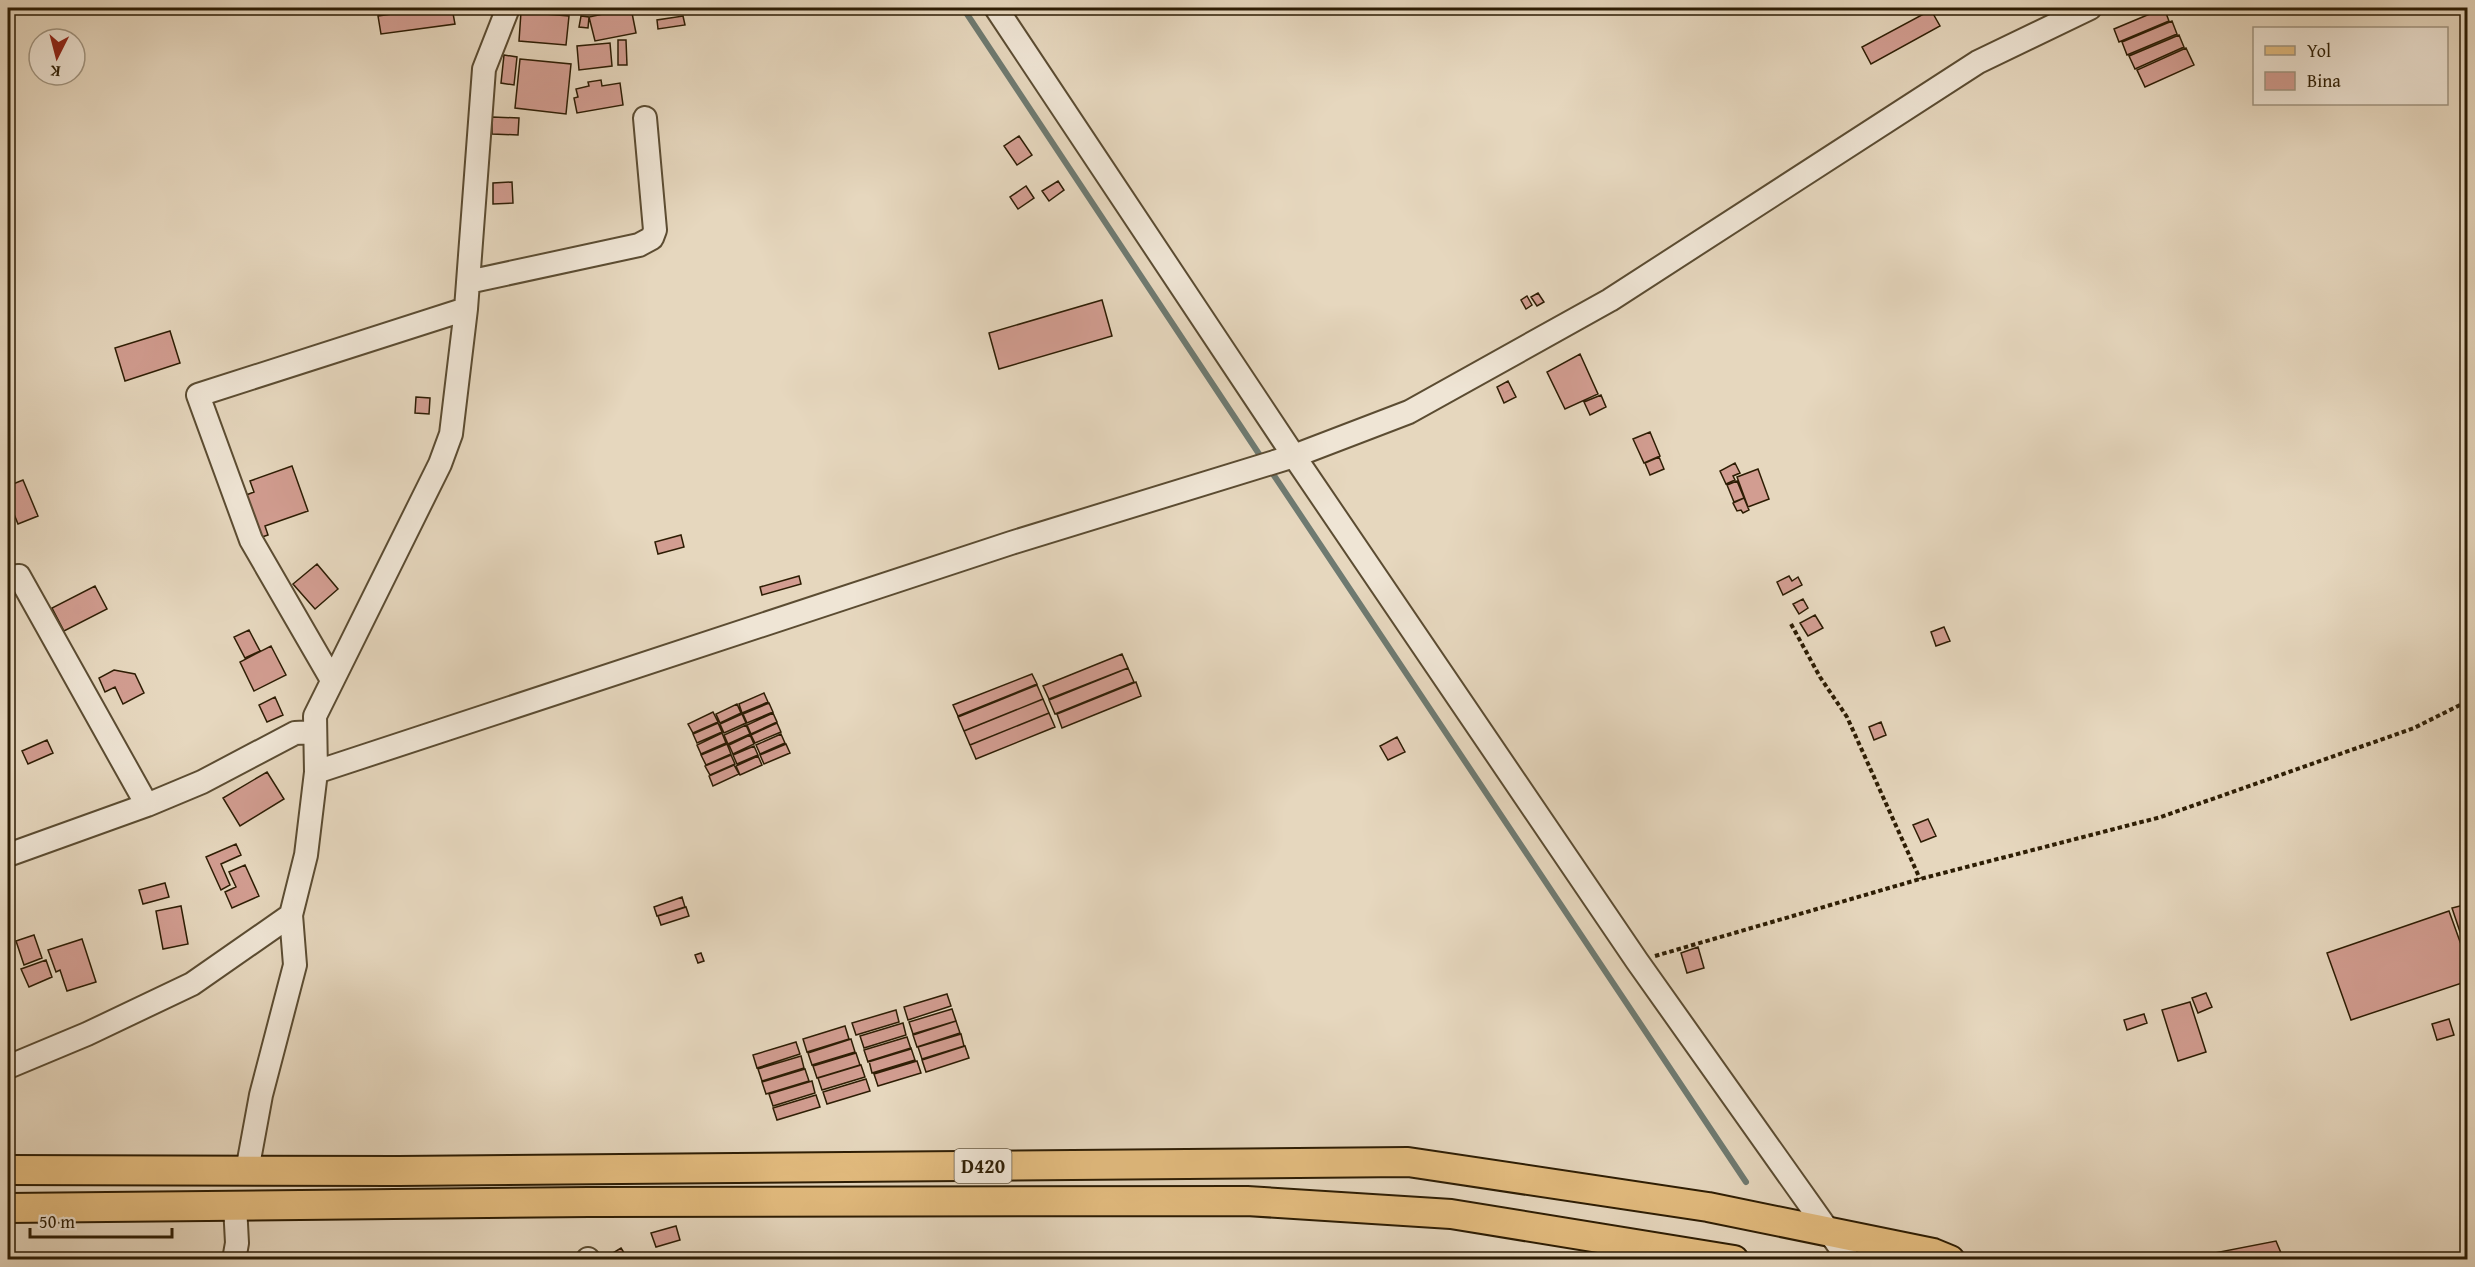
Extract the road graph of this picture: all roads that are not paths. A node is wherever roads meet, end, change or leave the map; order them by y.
1 (508, 8) edge
2 (996, 8) edge
3 (2090, 8) edge
4 (645, 118) dead end
5 (468, 282) junction
6 (466, 309) junction
7 (1294, 456) junction
8 (8, 578) edge
9 (332, 680) junction
10 (315, 732) junction
11 (316, 772) junction
12 (147, 805) junction
13 (8, 855) edge
14 (291, 915) junction
15 (8, 1067) edge
16 (8, 1170) edge
17 (247, 1171) junction
18 (235, 1205) junction
19 (8, 1208) edge
20 (1831, 1232) junction
21 (234, 1260) edge
22 (1734, 1260) edge
23 (1849, 1260) edge
24 (1950, 1260) edge

1 - 5 street
2 - 7 street
3 - 7 street
4 - 5 street
5 - 6 street
6 - 9 street
6 - 9 street
7 - 11 street
7 - 20 street
8 - 12 street
9 - 10 street
10 - 11 street
10 - 12 street
11 - 14 street
12 - 13 street
14 - 15 street
14 - 17 street
16 - 17 main road, D420
17 - 20 main road, D420
18 - 19 main road, D420
18 - 21 street
18 - 22 main road, D420
20 - 23 street
20 - 24 main road, D420

